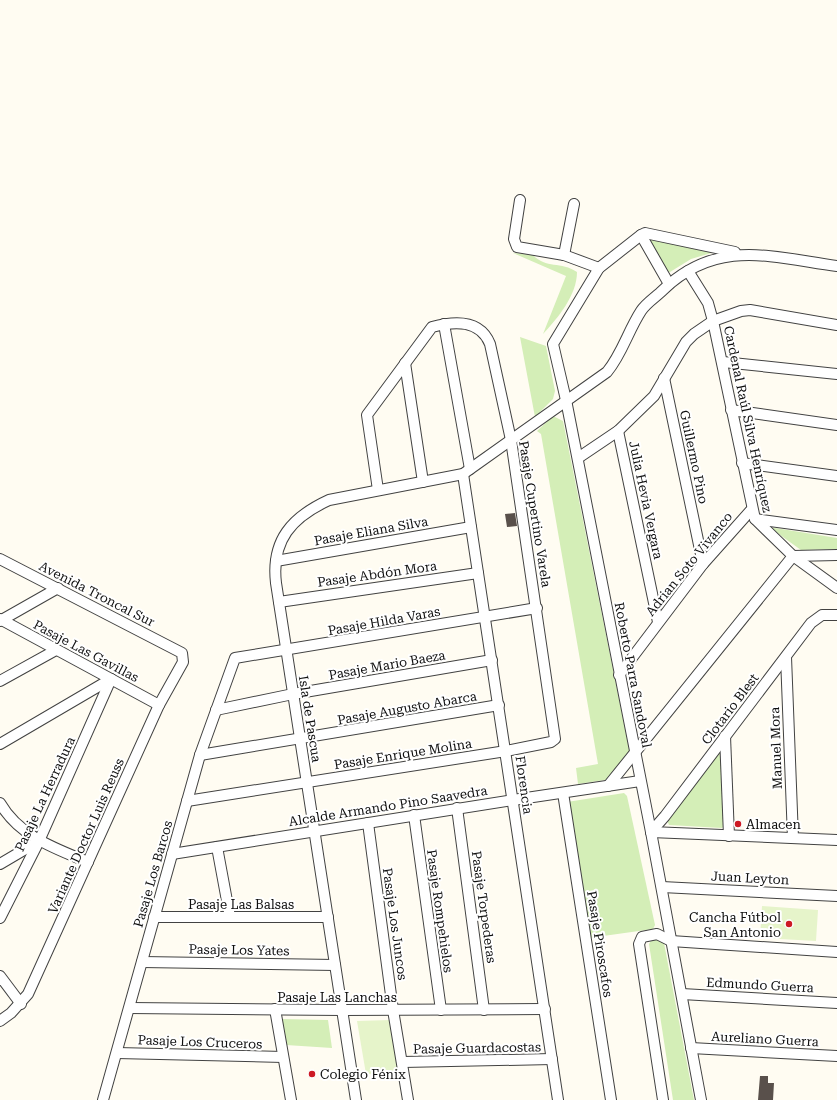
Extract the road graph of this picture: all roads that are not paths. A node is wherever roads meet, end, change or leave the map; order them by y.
1 (520, 200) dead end
2 (574, 204) dead end
3 (641, 235) junction
4 (745, 254) junction
5 (564, 255) junction
6 (837, 266) edge
7 (599, 268) junction
8 (688, 271) junction
9 (669, 284) junction
10 (714, 321) junction
11 (444, 324) junction
12 (837, 325) edge
13 (723, 362) junction
14 (406, 363) junction
15 (837, 374) edge
16 (664, 378) junction
17 (566, 400) junction
18 (732, 410) junction
19 (837, 425) edge
20 (618, 431) junction
21 (511, 440) junction
22 (578, 458) junction
23 (742, 463) junction
24 (466, 471) junction
25 (837, 476) edge
26 (423, 482) junction
27 (378, 490) junction
28 (753, 514) junction
29 (471, 527) junction
30 (837, 530) edge
31 (837, 555) edge
32 (793, 556) junction
33 (0, 559) edge
34 (276, 561) junction
35 (703, 564) junction
36 (478, 572) junction
37 (58, 588) junction
38 (837, 588) edge
39 (279, 602) junction
40 (537, 608) junction
41 (837, 615) edge
42 (485, 617) junction
43 (1, 620) edge
44 (658, 622) junction
45 (56, 650) junction
46 (287, 651) junction
47 (182, 653) joint
48 (786, 657) junction
49 (235, 658) joint
50 (492, 660) junction
51 (619, 675) junction
52 (111, 679) junction
53 (0, 682) edge
54 (293, 694) junction
55 (159, 705) junction
56 (499, 705) junction
57 (216, 710) junction
58 (725, 736) junction
59 (300, 740) junction
60 (552, 742) joint
61 (0, 744) edge
62 (506, 751) junction
63 (635, 754) junction
64 (200, 755) junction
65 (640, 782) junction
66 (307, 783) junction
67 (608, 786) junction
68 (563, 792) junction
69 (513, 800) junction
70 (188, 801) junction
71 (1, 806) edge
72 (457, 808) junction
73 (414, 815) junction
74 (368, 823) junction
75 (314, 831) junction
76 (651, 832) junction
77 (729, 836) junction
78 (793, 838) junction
79 (837, 840) edge
80 (39, 841) junction
81 (217, 847) junction
82 (172, 854) junction
83 (88, 862) junction
84 (0, 864) edge
85 (662, 886) junction
86 (837, 896) edge
87 (154, 917) junction
88 (230, 917) junction
89 (328, 917) junction
90 (0, 918) edge
91 (671, 941) junction
92 (837, 952) edge
93 (142, 962) junction
94 (335, 965) junction
95 (0, 976) edge
96 (682, 994) junction
97 (837, 1002) edge
98 (20, 1004) junction
99 (130, 1008) junction
100 (276, 1009) junction
101 (544, 1009) junction
102 (342, 1010) junction
103 (394, 1010) junction
104 (441, 1010) junction
105 (484, 1010) junction
106 (0, 1021) edge
107 (691, 1048) junction
108 (117, 1053) junction
109 (837, 1056) edge
110 (284, 1058) junction
111 (552, 1059) junction
112 (403, 1062) junction
113 (104, 1100) edge
114 (290, 1100) edge
115 (356, 1100) edge
116 (408, 1100) edge
117 (558, 1100) edge
118 (611, 1100) edge
119 (663, 1100) edge
120 (701, 1100) edge

1 - 5 street
2 - 5 street
3 - 4 street
3 - 7 street, Roberto Parra Sandoval
3 - 9 street
4 - 6 street
4 - 8 street
5 - 7 street
7 - 17 street, Roberto Parra Sandoval
8 - 9 street
8 - 10 street, Cardenal Raúl Silva Henríquez
9 - 17 street
10 - 12 street
10 - 13 street, Cardenal Raúl Silva Henríquez
10 - 16 street
11 - 14 street
11 - 21 street, Pasaje Cupertino Varela
11 - 24 street, Florencia
13 - 15 street
13 - 18 street, Cardenal Raúl Silva Henríquez
14 - 26 street
14 - 27 street
16 - 20 street
16 - 35 street, Guillermo Pino
17 - 21 street
17 - 22 street, Roberto Parra Sandoval
18 - 19 street
18 - 23 street, Cardenal Raúl Silva Henríquez
20 - 22 street
20 - 44 street, Julia Hevia Vergara
21 - 24 street
21 - 40 street, Pasaje Cupertino Varela
22 - 51 street, Roberto Parra Sandoval
23 - 25 street
23 - 28 street, Cardenal Raúl Silva Henríquez
24 - 26 street, Isla de Pascua
24 - 29 street, Florencia
26 - 27 street, Isla de Pascua
27 - 34 street, Isla de Pascua
28 - 30 street
28 - 32 street, Cardenal Raúl Silva Henríquez
28 - 35 street, Adrian Soto Vivanco
29 - 34 street, Pasaje Eliana Silva
29 - 36 street, Florencia
31 - 32 street
32 - 38 street, Cardenal Raúl Silva Henríquez
32 - 63 street
33 - 37 street, Avenida Troncal Sur
34 - 39 street, Isla de Pascua
35 - 44 street, Adrian Soto Vivanco
36 - 39 street, Pasaje Abdón Mora
36 - 42 street, Florencia
37 - 43 street
37 - 47 street, Avenida Troncal Sur
39 - 46 street, Isla de Pascua
40 - 42 street, Pasaje Hilda Varas
40 - 60 street, Pasaje Cupertino Varela
41 - 48 street, Clotario Blest
42 - 46 street, Pasaje Hilda Varas
42 - 50 street, Florencia
43 - 45 street, Pasaje Las Gavillas
44 - 51 street, Adrian Soto Vivanco
45 - 52 street, Pasaje Las Gavillas
45 - 53 street
46 - 49 street, Pasaje Hilda Varas
46 - 54 street, Isla de Pascua
47 - 55 street, Variante Doctor Luis Reuss
48 - 58 street, Clotario Blest
48 - 78 street, Manuel Mora
49 - 57 street, Pasaje Los Barcos
50 - 54 street, Pasaje Mario Baeza
50 - 56 street, Florencia
51 - 63 street, Roberto Parra Sandoval
52 - 55 street, Pasaje Las Gavillas
52 - 61 street
52 - 80 street, Pasaje La Herradura
54 - 57 street, Pasaje Mario Baeza
54 - 59 street, Isla de Pascua
55 - 83 street, Variante Doctor Luis Reuss
56 - 59 street, Pasaje Augusto Abarca
56 - 62 street, Florencia
57 - 64 street, Pasaje Los Barcos
58 - 76 street, Clotario Blest
58 - 77 street
59 - 64 street, Pasaje Augusto Abarca
59 - 66 street, Isla de Pascua
60 - 62 street, Pasaje Enrique Molina
62 - 66 street, Pasaje Enrique Molina
62 - 69 street, Florencia
63 - 65 street, Roberto Parra Sandoval
63 - 67 street
64 - 70 street, Pasaje Los Barcos
65 - 67 street, Alcalde Armando Pino Saavedra
65 - 76 street, Roberto Parra Sandoval
66 - 70 street, Pasaje Enrique Molina
66 - 75 street, Isla de Pascua
67 - 68 street, Alcalde Armando Pino Saavedra
68 - 69 street, Alcalde Armando Pino Saavedra
68 - 118 street, Pasaje Piroscafos
69 - 72 street, Alcalde Armando Pino Saavedra
69 - 101 street, Florencia
70 - 82 street, Pasaje Los Barcos
71 - 80 street
72 - 73 street, Alcalde Armando Pino Saavedra
72 - 105 street, Pasaje Torpederas
73 - 74 street, Alcalde Armando Pino Saavedra
73 - 104 street, Pasaje Rompehielos
74 - 75 street, Alcalde Armando Pino Saavedra
74 - 103 street, Pasaje Los Juncos
75 - 81 street, Alcalde Armando Pino Saavedra
75 - 89 street, Isla de Pascua
76 - 77 street
76 - 85 street, Roberto Parra Sandoval
77 - 78 street
78 - 79 street
80 - 83 street
80 - 84 street
80 - 90 street, Pasaje La Herradura
81 - 82 street, Alcalde Armando Pino Saavedra
81 - 88 street
82 - 87 street, Pasaje Los Barcos
83 - 98 street, Variante Doctor Luis Reuss
85 - 86 street, Juan Leyton
85 - 91 street, Roberto Parra Sandoval
87 - 88 street, Pasaje Las Balsas
87 - 93 street, Pasaje Los Barcos
88 - 89 street, Pasaje Las Balsas
89 - 94 street, Isla de Pascua
91 - 92 street
91 - 96 street, Roberto Parra Sandoval
91 - 119 street
93 - 94 street, Pasaje Los Yates
93 - 99 street, Pasaje Los Barcos
94 - 102 street, Isla de Pascua
95 - 98 street
96 - 97 street, Edmundo Guerra
96 - 107 street, Roberto Parra Sandoval
98 - 106 street, Variante Doctor Luis Reuss
99 - 100 street, Pasaje Las Lanchas
99 - 108 street, Pasaje Los Barcos
100 - 102 street, Pasaje Las Lanchas
100 - 110 street
101 - 105 street, Pasaje Las Lanchas
101 - 111 street, Florencia
102 - 103 street, Pasaje Las Lanchas
102 - 115 street, Isla de Pascua
103 - 104 street, Pasaje Las Lanchas
103 - 112 street, Pasaje Los Juncos
104 - 105 street, Pasaje Las Lanchas
107 - 109 street, Aureliano Guerra
107 - 120 street, Roberto Parra Sandoval
108 - 110 street, Pasaje Los Cruceros
108 - 113 street, Pasaje Los Barcos
110 - 114 street
111 - 112 street, Pasaje Guardacostas
111 - 117 street, Florencia
112 - 116 street, Pasaje Los Juncos

